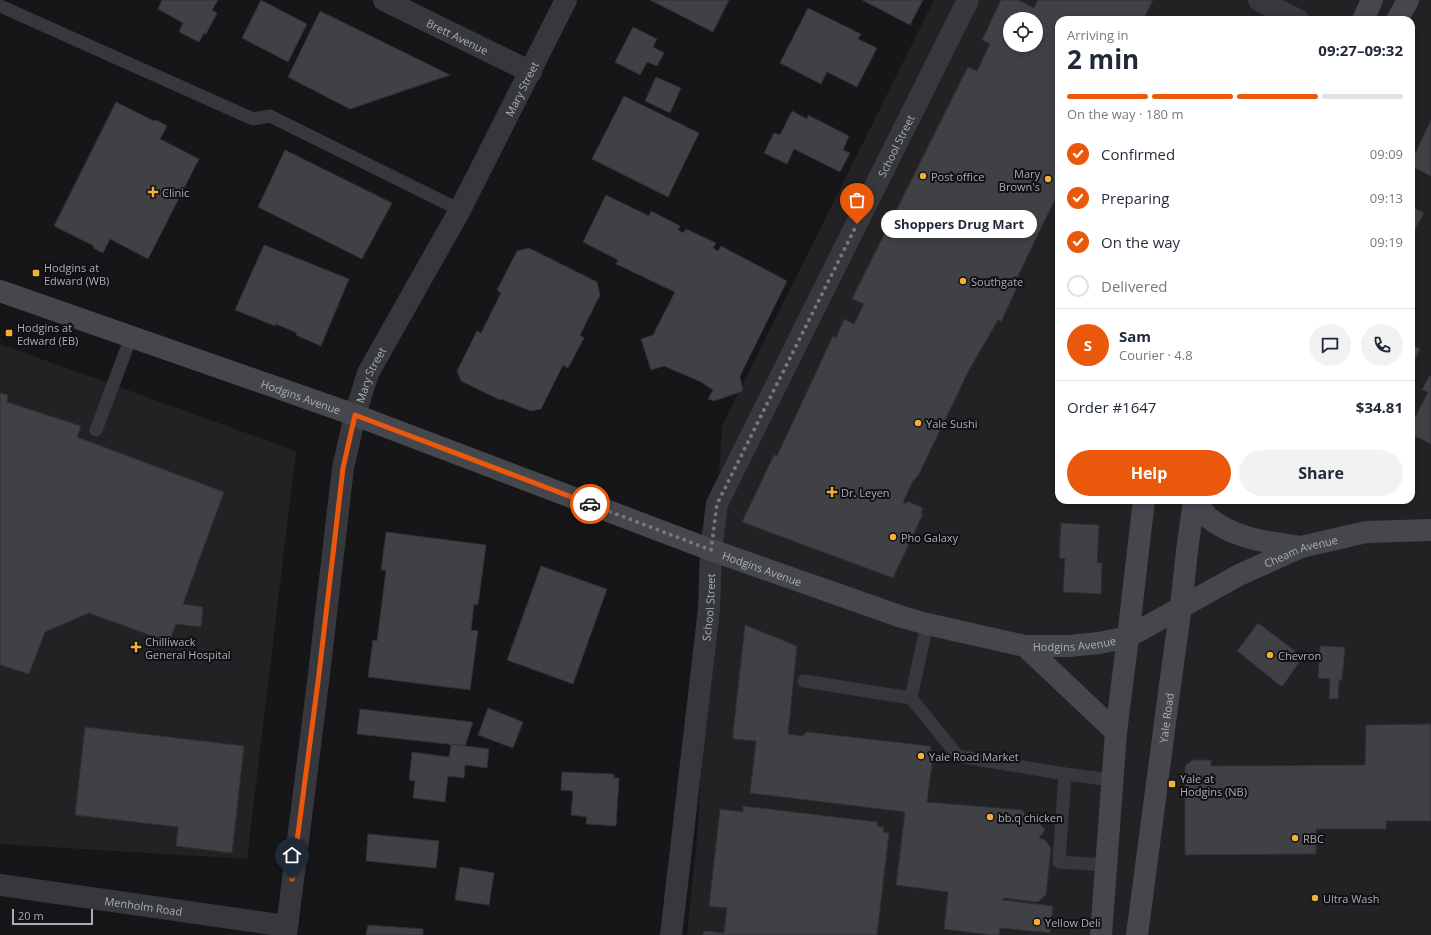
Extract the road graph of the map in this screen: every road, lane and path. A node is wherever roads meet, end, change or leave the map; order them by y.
1 (384, 0) edge
2 (566, 0) edge
3 (968, 0) edge
4 (1259, 0) edge
5 (1372, 0) edge
6 (1408, 0) edge
7 (0, 6) edge
8 (1290, 16) edge
9 (1364, 16) edge
10 (1399, 16) edge
11 (531, 72) junction
12 (460, 210) junction
13 (0, 291) edge
14 (132, 337) junction
15 (355, 415) junction
16 (96, 430) dead end
17 (1144, 504) edge
18 (1193, 504) edge
19 (1197, 504) edge
20 (1431, 530) edge
21 (1301, 547) junction
22 (711, 550) junction
23 (1181, 606) junction
24 (927, 624) junction
25 (1128, 636) junction
26 (1025, 646) junction
27 (804, 681) dead end
28 (911, 698) junction
29 (1116, 732) junction
30 (1065, 774) junction
31 (1112, 780) junction
32 (1105, 865) junction
33 (0, 886) edge
34 (286, 930) edge
35 (671, 935) edge
36 (1101, 935) edge
37 (1138, 935) edge

1 - 11 street, Brett Avenue
2 - 11 street, Mary Street
3 - 22 street, School Street
4 - 8 street
5 - 9 main road
6 - 10 main road
7 - 12 lane
11 - 12 street, Mary Street
12 - 15 street, Mary Street
13 - 14 main road, Hodgins Avenue
14 - 15 main road, Hodgins Avenue
14 - 16 lane
15 - 22 main road, Hodgins Avenue
15 - 34 street, Mary Street
17 - 25 main road
18 - 23 main road, Yale Road
19 - 21 main road
20 - 21 main road, Cheam Avenue
21 - 23 main road, Cheam Avenue
22 - 24 main road, Hodgins Avenue
22 - 35 street, School Street
23 - 25 main road, Cheam Avenue
23 - 37 main road, Yale Road
24 - 26 main road, Hodgins Avenue
24 - 28 lane
25 - 26 main road, Hodgins Avenue
25 - 29 main road
26 - 29 main road
27 - 28 lane
28 - 30 lane
29 - 31 main road
30 - 31 lane
30 - 32 lane
31 - 32 main road
32 - 36 main road
33 - 34 street, Menholm Road

